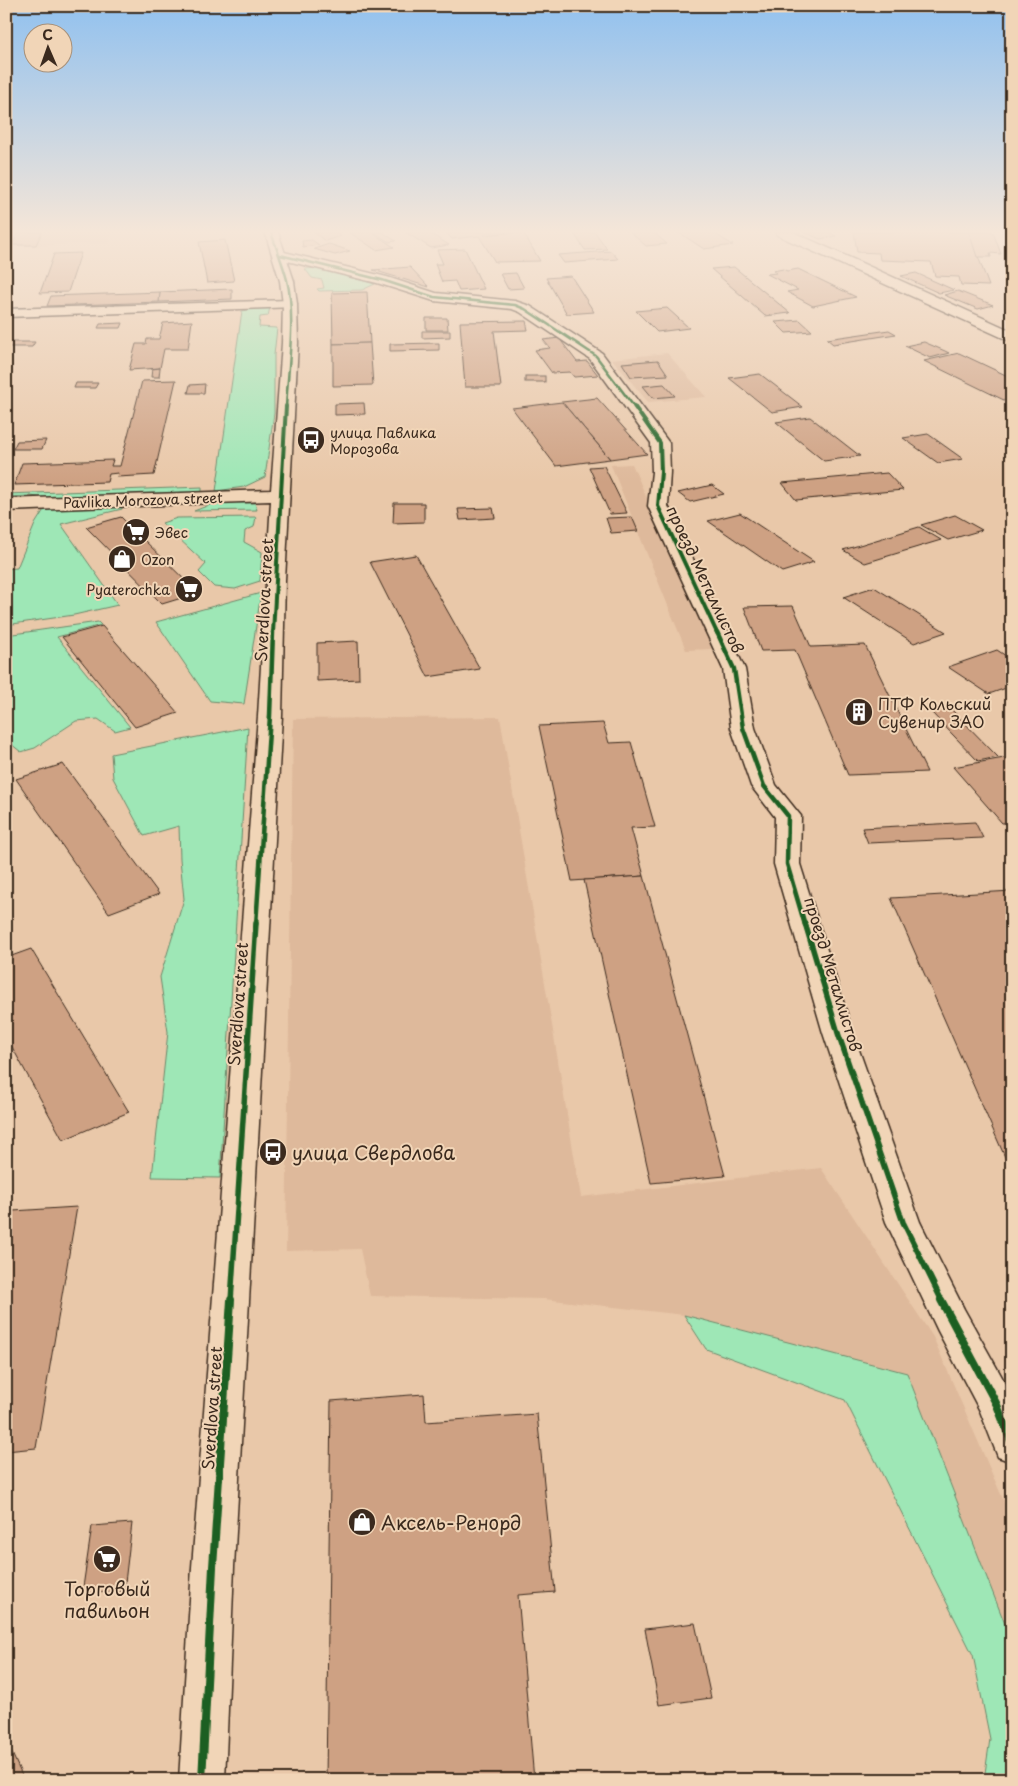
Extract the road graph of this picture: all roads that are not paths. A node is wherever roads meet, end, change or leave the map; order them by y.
1 (290, 315) edge
2 (533, 315) edge
3 (965, 315) edge
4 (1012, 337) edge
5 (280, 495) junction
6 (6, 505) edge
7 (1012, 1444) edge
8 (202, 1780) edge

1 - 5 street, Sverdlova street
2 - 7 street, проезд Металлистов
3 - 4 street
5 - 6 street, Pavlika Morozova street
5 - 8 street, Sverdlova street

